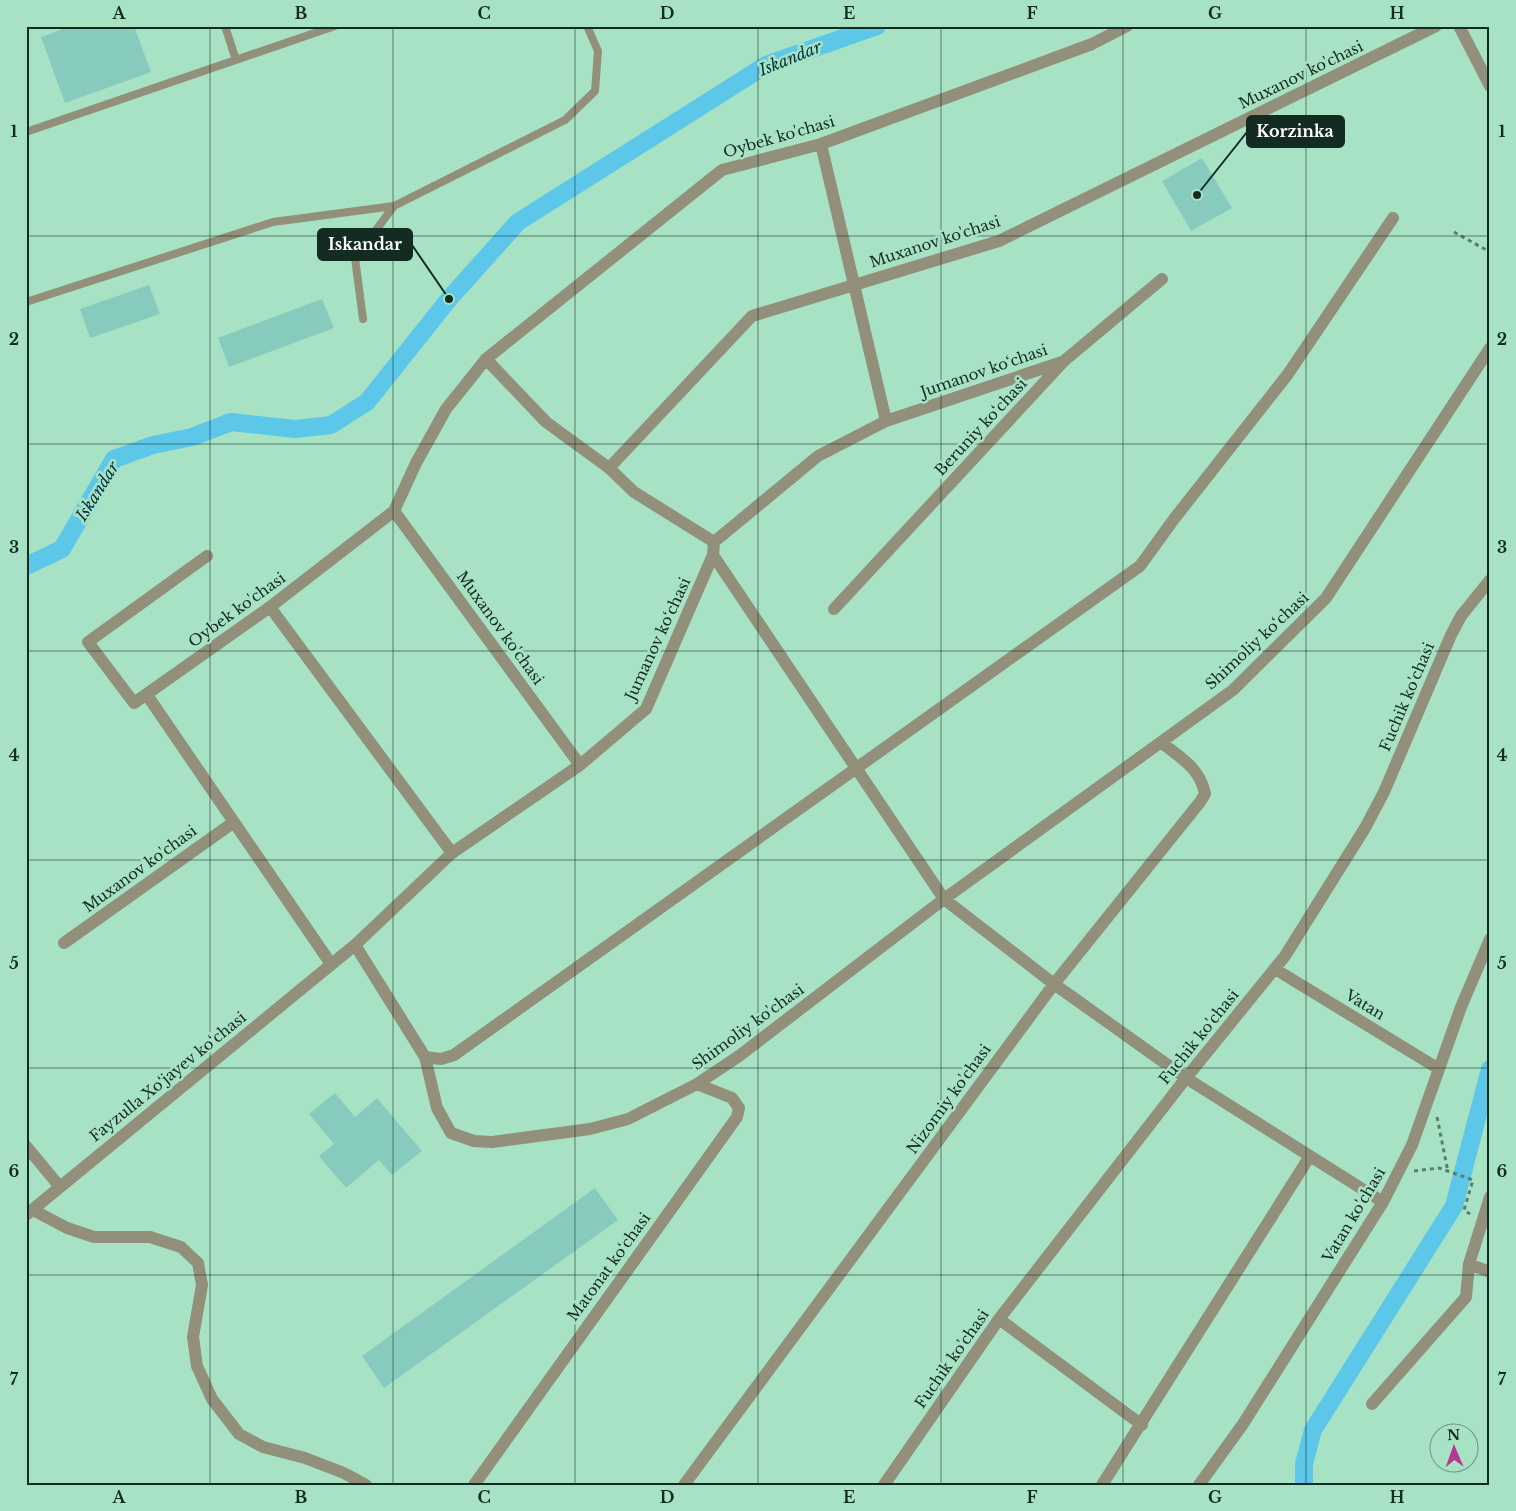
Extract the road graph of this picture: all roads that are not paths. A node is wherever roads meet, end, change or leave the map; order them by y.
1 (224, 26) edge
2 (335, 26) edge
3 (587, 26) edge
4 (1127, 26) edge
5 (1436, 26) edge
6 (1459, 26) edge
7 (236, 60) junction
8 (1490, 86) edge
9 (26, 132) edge
10 (820, 144) junction
11 (394, 206) junction
12 (1393, 218) dead end
13 (1162, 278) dead end
14 (855, 285) junction
15 (26, 302) edge
16 (363, 319) dead end
17 (1490, 348) edge
18 (486, 359) junction
19 (1064, 361) junction
20 (886, 422) junction
21 (609, 468) junction
22 (394, 511) junction
23 (714, 549) junction
24 (207, 556) dead end
25 (1490, 580) edge
26 (270, 607) junction
27 (834, 608) dead end
28 (147, 695) junction
29 (1162, 743) junction
30 (580, 764) junction
31 (855, 768) junction
32 (234, 822) junction
33 (452, 853) junction
34 (944, 899) junction
35 (1490, 939) edge
36 (64, 943) dead end
37 (355, 945) junction
38 (332, 964) junction
39 (1275, 968) junction
40 (1054, 984) junction
41 (425, 1057) junction
42 (1439, 1069) junction
43 (1186, 1078) junction
44 (697, 1084) junction
45 (26, 1146) edge
46 (1310, 1156) junction
47 (60, 1187) junction
48 (1490, 1197) edge
49 (1383, 1202) junction
50 (30, 1212) edge
51 (1469, 1264) junction
52 (1490, 1272) edge
53 (999, 1320) junction
54 (1372, 1404) dead end
55 (1142, 1424) junction
56 (366, 1485) edge
57 (474, 1485) edge
58 (684, 1485) edge
59 (884, 1485) edge
60 (1102, 1485) edge
61 (1199, 1485) edge

1 - 7 lane
2 - 7 lane
3 - 11 lane
4 - 10 street, Oybek ko'chasi
5 - 14 street, Muxanov ko'chasi
6 - 8 street
7 - 9 lane
10 - 14 street
10 - 18 street, Oybek ko'chasi
11 - 15 lane
11 - 16 lane
12 - 31 street
13 - 19 street, Beruniy ko‘chasi
14 - 20 street
14 - 21 street, Muxanov ko'chasi
17 - 29 street, Shimoliy ko‘chasi
18 - 21 street
18 - 22 street, Oybek ko'chasi
19 - 20 street, Jumanov ko‘chasi
19 - 27 street, Beruniy ko‘chasi
20 - 23 street, Jumanov ko‘chasi
21 - 23 street
22 - 26 street, Oybek ko'chasi
22 - 30 street, Muxanov ko'chasi
23 - 30 street, Jumanov ko‘chasi
23 - 31 street
24 - 28 street
25 - 39 street, Fuchik ko'chasi
26 - 28 street, Oybek ko'chasi
26 - 33 street
28 - 32 street
29 - 34 street, Shimoliy ko‘chasi
29 - 40 street, Nizomiy ko'chasi
30 - 33 street, Jumanov ko‘chasi
31 - 34 street
31 - 41 street
32 - 36 street, Muxanov ko'chasi
32 - 38 street
33 - 37 street, Jumanov ko‘chasi
34 - 40 street
34 - 44 street, Shimoliy ko'chasi
35 - 42 street, Vatan ko'chasi
37 - 38 street, Jumanov ko‘chasi
37 - 41 street, Shimoliy ko'chasi
38 - 47 street, Fayzulla Xo‘jayev ko‘chasi
39 - 42 street, Vatan
39 - 43 street, Fuchik ko'chasi
40 - 43 street
40 - 58 street, Nizomiy ko'chasi
41 - 44 street, Shimoliy ko'chasi
42 - 49 street, Vatan ko'chasi
43 - 46 street
43 - 53 street, Fuchik ko'chasi
44 - 57 street, Matonat ko‘chasi
45 - 47 street
46 - 49 street
46 - 55 street
47 - 50 street, Fayzulla Xo‘jayev ko‘chasi
48 - 51 street
49 - 61 street, Vatan ko'chasi
50 - 56 street
51 - 52 street
51 - 54 street
53 - 55 street
53 - 59 street, Fuchik ko'chasi
55 - 60 street

